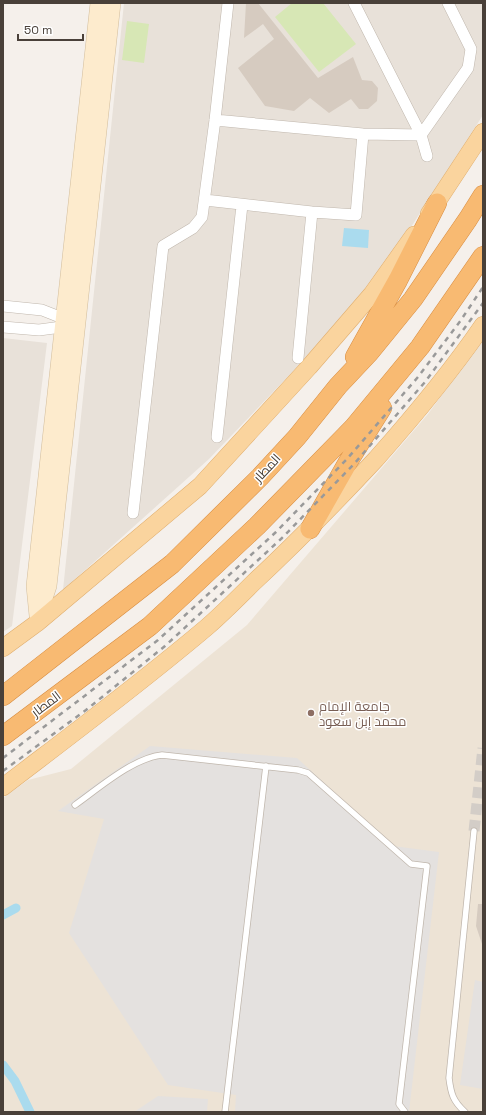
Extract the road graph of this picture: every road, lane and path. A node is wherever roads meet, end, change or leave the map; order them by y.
1 (98, 3) edge
2 (113, 3) edge
3 (228, 3) edge
4 (354, 3) edge
5 (448, 3) edge
6 (215, 120) junction
7 (483, 132) edge
8 (363, 134) junction
9 (421, 135) junction
10 (427, 156) dead end
11 (483, 194) edge
12 (205, 200) junction
13 (437, 203) junction
14 (242, 205) junction
15 (312, 212) junction
16 (483, 256) edge
17 (3, 306) edge
18 (63, 323) junction
19 (78, 324) junction
20 (483, 325) edge
21 (3, 327) edge
22 (420, 347) junction
23 (298, 358) dead end
24 (338, 386) junction
25 (218, 438) dead end
26 (133, 514) dead end
27 (310, 529) junction
28 (37, 623) junction
29 (84, 633) junction
30 (3, 648) edge
31 (3, 684) edge
32 (3, 696) edge
33 (3, 736) edge
34 (58, 745) junction
35 (266, 766) junction
36 (3, 773) edge
37 (3, 787) edge
38 (75, 805) dead end
39 (474, 831) tunnel mouth
40 (399, 1104) junction
41 (225, 1112) edge
42 (398, 1112) edge
43 (404, 1112) edge
44 (464, 1112) edge

1 - 18 street
2 - 19 street
3 - 6 street
4 - 9 street
5 - 9 street
6 - 8 street
6 - 12 street
7 - 13 main road
8 - 9 street
8 - 15 street
9 - 10 street
11 - 24 highway, المطار
12 - 14 street
12 - 26 street
13 - 24 highway
13 - 28 main road
14 - 15 street
14 - 25 street
15 - 23 street
16 - 22 highway, المطار
17 - 18 street
18 - 19 street
18 - 21 street
18 - 28 street
19 - 28 street
20 - 27 main road
22 - 27 highway
22 - 33 highway, المطار
24 - 29 highway, المطار
27 - 34 main road
28 - 30 main road
29 - 31 main road
29 - 32 highway, المطار
34 - 36 main road
34 - 37 main road
35 - 38 lane
35 - 40 lane
35 - 41 lane
39 - 44 lane
40 - 42 lane
40 - 43 lane

